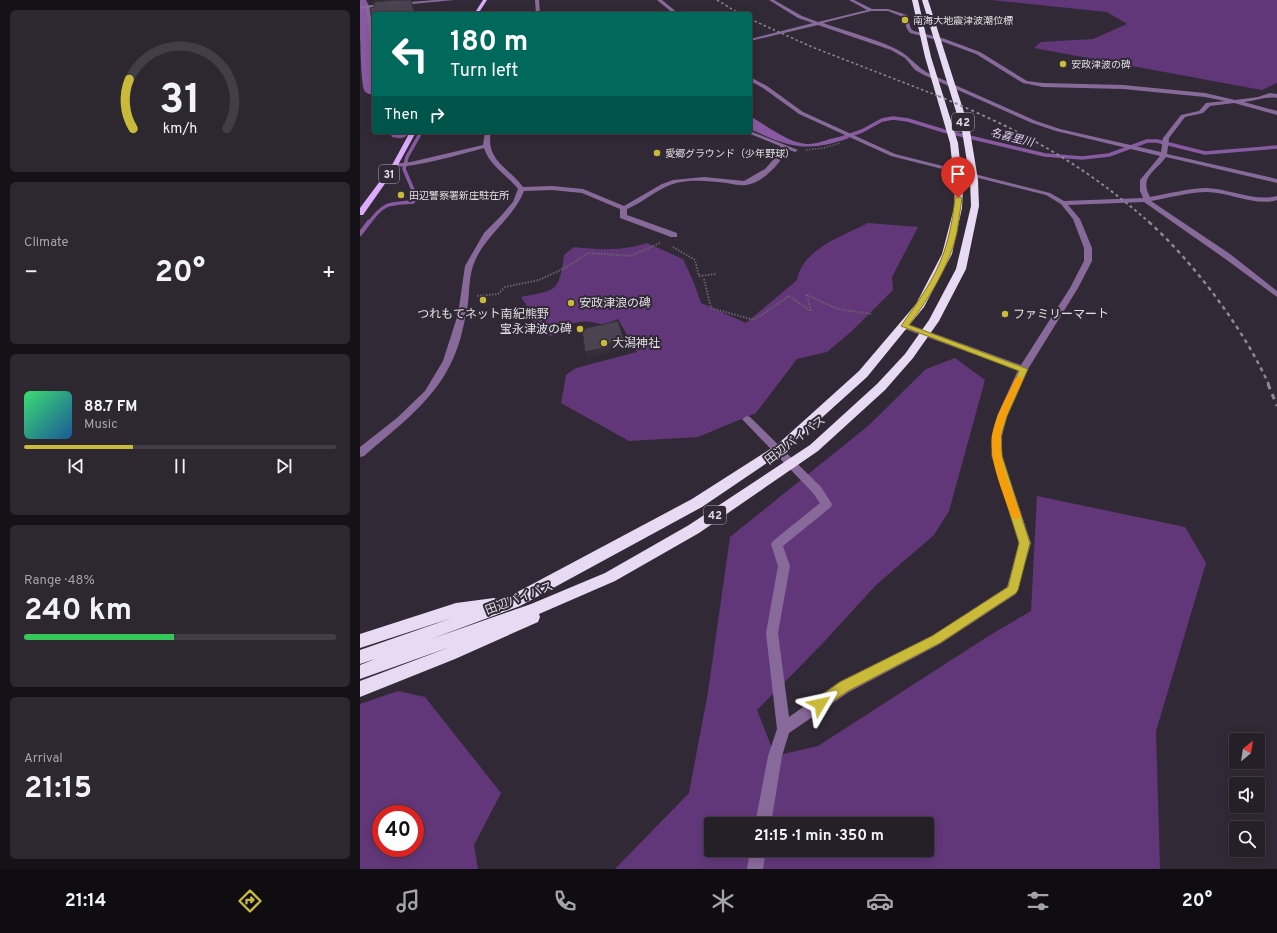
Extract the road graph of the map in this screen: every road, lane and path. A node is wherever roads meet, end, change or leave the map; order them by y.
1 (368, 0) edge
2 (376, 0) edge
3 (452, 0) edge
4 (484, 0) edge
5 (537, 0) edge
6 (659, 0) edge
7 (771, 0) edge
8 (851, 0) edge
9 (915, 0) edge
10 (925, 0) edge
11 (381, 4) junction
12 (370, 6) junction
13 (360, 7) edge
14 (871, 10) junction
15 (477, 12) edge
16 (538, 12) edge
17 (674, 12) edge
18 (819, 24) junction
19 (372, 32) edge
20 (752, 40) edge
21 (752, 80) edge
22 (1277, 96) edge
23 (1231, 101) junction
24 (1277, 113) edge
25 (412, 134) edge
26 (487, 134) edge
27 (752, 134) edge
28 (859, 140) junction
29 (486, 146) junction
30 (783, 147) junction
31 (795, 150) joint
32 (1163, 156) junction
33 (395, 165) junction
34 (1277, 181) edge
35 (521, 189) junction
36 (1277, 198) edge
37 (1146, 200) junction
38 (1063, 203) junction
39 (624, 208) junction
40 (360, 213) edge
41 (674, 235) dead end
42 (664, 241) dead end
43 (670, 245) dead end
44 (716, 274) dead end
45 (704, 279) dead end
46 (1277, 295) edge
47 (464, 297) junction
48 (872, 314) dead end
49 (905, 326) junction
50 (925, 334) junction
51 (1024, 369) junction
52 (747, 419) dead end
53 (360, 453) edge
54 (610, 577) junction
55 (516, 601) junction
56 (360, 642) edge
57 (360, 657) edge
58 (360, 672) edge
59 (360, 689) edge
60 (784, 729) junction
61 (764, 817) edge
62 (757, 857) edge
63 (755, 869) edge

1 - 12 street
2 - 11 street
3 - 11 street
4 - 15 main road
5 - 16 street
6 - 17 street
7 - 18 street
8 - 14 street
9 - 49 highway, 田辺バイパス / 42
10 - 50 highway, 田辺バイパス / 42
11 - 12 street
12 - 13 street
12 - 19 street
14 - 18 street
14 - 23 street
18 - 20 street
18 - 32 street
21 - 28 street
22 - 23 street
23 - 24 street
23 - 32 street
25 - 33 main road, 31
26 - 29 street
27 - 30 street
28 - 31 path
28 - 38 street
29 - 33 street
29 - 35 street
30 - 31 street
30 - 39 street
32 - 34 street
32 - 37 street
33 - 40 main road, 31
35 - 39 street
35 - 47 street
36 - 37 street
37 - 38 street
37 - 46 street
38 - 51 street
39 - 41 street
42 - 47 path
43 - 44 path
45 - 48 path
47 - 53 street
49 - 50 street
49 - 55 highway, 田辺バイパス / 42
50 - 51 street
50 - 54 highway, 田辺バイパス / 42
51 - 60 street
52 - 60 street
54 - 58 highway, 田辺バイパス / 42
54 - 59 highway, 42
55 - 56 highway, 42
55 - 57 highway, 田辺バイパス / 42
60 - 61 street
62 - 63 street

